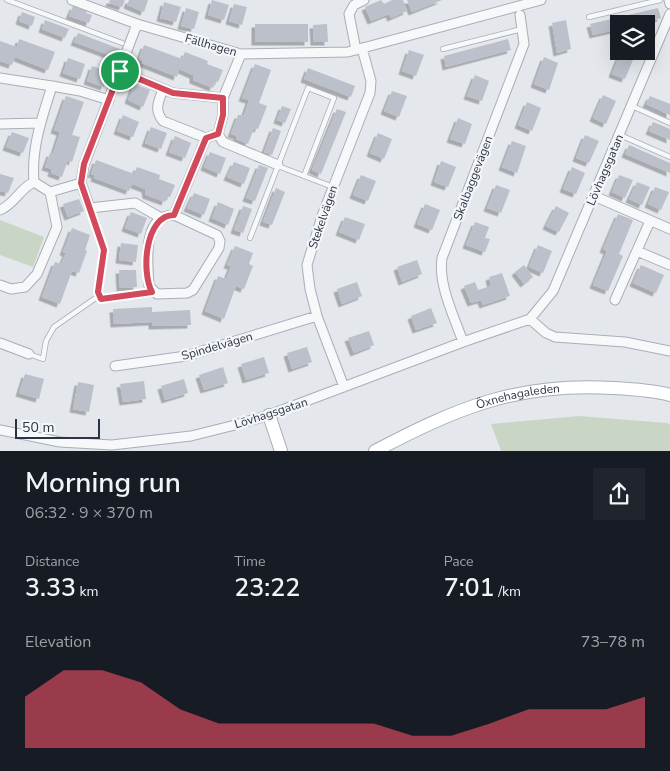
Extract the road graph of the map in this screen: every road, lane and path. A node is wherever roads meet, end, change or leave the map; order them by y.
1 (7, 0) edge
2 (72, 0) edge
3 (364, 0) edge
4 (541, 0) edge
5 (660, 0) edge
6 (670, 14) edge
7 (520, 15) dead end
8 (589, 17) dead end
9 (137, 24) junction
10 (522, 29) junction
11 (122, 43) dead end
12 (359, 49) junction
13 (443, 49) dead end
14 (241, 54) junction
15 (120, 71) junction
16 (1, 80) edge
17 (52, 86) junction
18 (163, 90) junction
19 (223, 98) junction
20 (109, 100) junction
21 (632, 106) junction
22 (39, 123) junction
23 (670, 123) edge
24 (0, 124) edge
25 (218, 134) junction
26 (620, 135) junction
27 (206, 138) junction
28 (670, 157) edge
29 (278, 166) junction
30 (304, 176) junction
31 (34, 182) junction
32 (81, 183) junction
33 (333, 187) junction
34 (50, 192) junction
35 (594, 196) junction
36 (90, 208) junction
37 (0, 210) edge
38 (174, 215) junction
39 (161, 218) junction
40 (650, 220) junction
41 (670, 229) edge
42 (250, 238) dead end
43 (637, 251) junction
44 (669, 261) edge
45 (0, 286) edge
46 (152, 292) junction
47 (100, 295) junction
48 (615, 300) dead end
49 (317, 316) junction
50 (530, 320) junction
51 (463, 342) junction
52 (0, 343) edge
53 (670, 351) edge
54 (29, 354) joint
55 (115, 366) dead end
56 (344, 388) junction
57 (670, 395) edge
58 (269, 415) junction
59 (0, 430) edge
60 (281, 451) edge
61 (376, 451) edge

1 - 11 lane
2 - 9 street, Fällhagen
3 - 12 street
4 - 12 street, Fällhagen
5 - 8 lane
6 - 21 street, Lövhagsgatan
7 - 10 street, Skalbaggevägen
9 - 14 street, Fällhagen
9 - 15 street
10 - 13 lane
10 - 51 street, Skalbaggevägen
12 - 14 street, Fällhagen
12 - 33 street, Stekelvägen
14 - 19 street
15 - 18 street
15 - 20 street
16 - 17 street
17 - 20 street
17 - 22 street
18 - 19 street
18 - 27 street
19 - 25 street
20 - 32 street
21 - 23 lane
21 - 26 street, Lövhagsgatan
22 - 24 street
22 - 31 street
25 - 27 street
25 - 29 street
26 - 28 lane
26 - 35 street, Lövhagsgatan
27 - 38 street
29 - 30 lane
29 - 30 lane
29 - 42 lane
30 - 33 lane
31 - 34 street
31 - 37 street
32 - 34 street
32 - 36 street
33 - 49 street, Stekelvägen
34 - 45 street
35 - 40 street
35 - 50 street, Lövhagsgatan
36 - 39 street
36 - 47 lane
38 - 39 street
38 - 46 street
39 - 46 street
40 - 41 street
40 - 43 street
43 - 44 street
43 - 48 street
46 - 47 lane
47 - 54 lane
49 - 55 street, Spindelvägen
49 - 56 street, Stekelvägen
50 - 51 street, Lövhagsgatan
50 - 53 street
51 - 56 street, Lövhagsgatan
52 - 54 street
56 - 58 street, Lövhagsgatan
57 - 61 street, Öxnehagaleden
58 - 59 street, Lövhagsgatan
58 - 60 street

